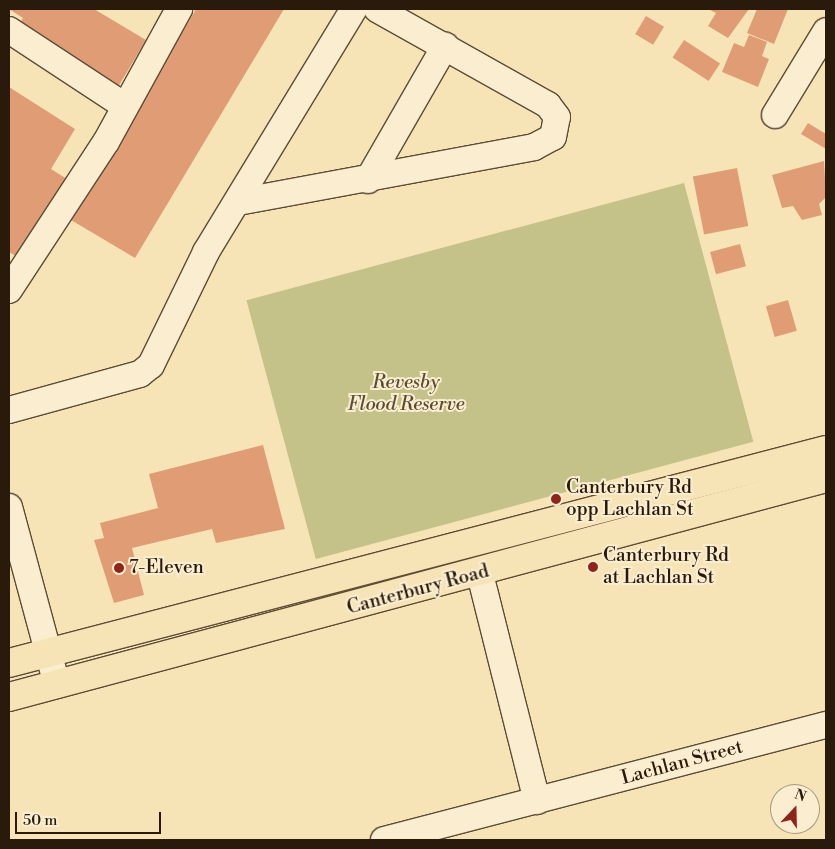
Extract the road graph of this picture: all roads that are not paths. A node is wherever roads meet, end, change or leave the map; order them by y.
1 (179, 9) edge
2 (354, 9) edge
3 (377, 9) edge
4 (9, 30) edge
5 (826, 31) edge
6 (445, 46) junction
7 (122, 105) junction
8 (775, 115) dead end
9 (368, 180) junction
10 (238, 202) junction
11 (9, 290) edge
12 (9, 410) edge
13 (826, 450) edge
14 (826, 478) edge
15 (9, 507) edge
16 (480, 574) junction
17 (47, 652) junction
18 (9, 663) edge
19 (57, 685) junction
20 (9, 697) edge
21 (826, 725) edge
22 (538, 801) junction
23 (384, 840) edge

1 - 7 street
2 - 10 street
3 - 6 street
4 - 7 street
5 - 8 street
6 - 9 street
6 - 9 street
7 - 11 street
9 - 10 street
10 - 12 street
13 - 17 highway, Canterbury Road
14 - 16 highway, Canterbury Road
15 - 17 street
16 - 19 highway, Canterbury Road
16 - 22 street
17 - 18 highway, Canterbury Road
17 - 19 street
19 - 20 highway, Canterbury Road
21 - 22 street, Lachlan Street
22 - 23 street, Lachlan Street

